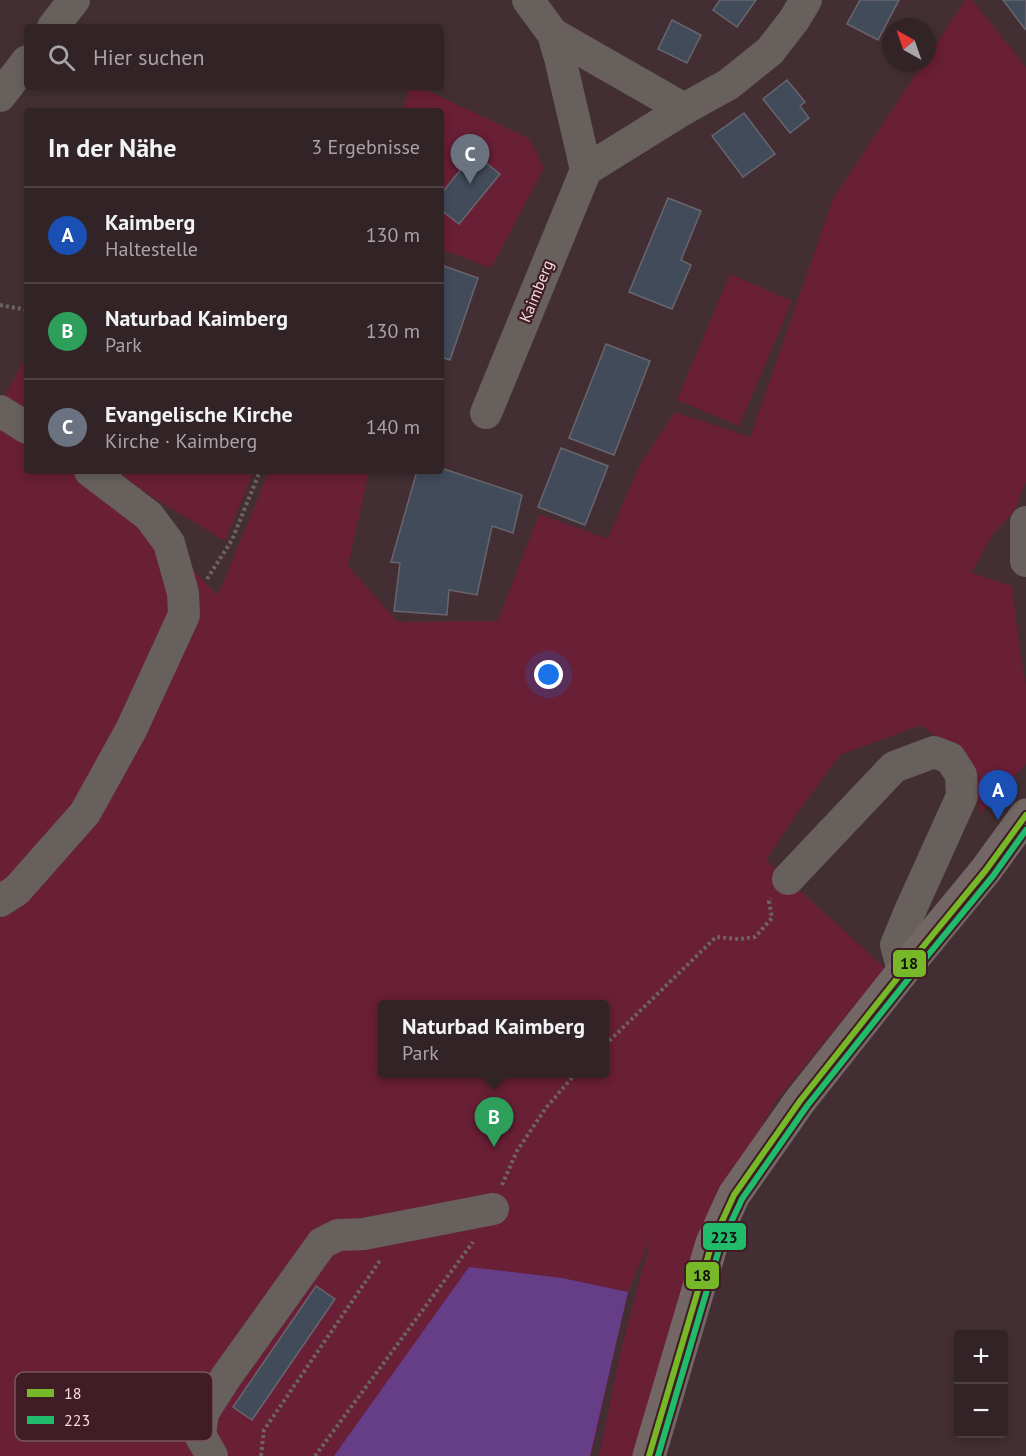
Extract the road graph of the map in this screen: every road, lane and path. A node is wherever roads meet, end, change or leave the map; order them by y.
1 (74, 0) edge
2 (528, 0) edge
3 (806, 0) edge
4 (55, 24) edge
5 (553, 34) junction
6 (24, 65) edge
7 (0, 96) edge
8 (684, 109) junction
9 (586, 170) junction
10 (0, 305) edge
11 (24, 309) edge
12 (0, 411) edge
13 (486, 413) dead end
14 (24, 426) edge
15 (94, 474) edge
16 (259, 474) edge
17 (1026, 522) edge
18 (1026, 561) edge
19 (184, 615) junction
20 (1026, 815) edge
21 (788, 879) joint
22 (0, 901) edge
23 (903, 971) junction
24 (609, 1041) edge
25 (572, 1078) edge
26 (493, 1209) junction
27 (400, 1227) junction
28 (213, 1396) edge
29 (203, 1441) edge
30 (212, 1456) edge
31 (261, 1456) edge
32 (315, 1456) edge
33 (649, 1456) edge

1 - 4 street
2 - 5 street
3 - 8 street
5 - 8 street
5 - 9 street
6 - 7 street
8 - 9 street
9 - 13 street, Kaimberg
10 - 11 path
12 - 14 street
15 - 19 street
16 - 19 path
17 - 18 street
19 - 22 street
20 - 23 main road
21 - 23 street
21 - 24 path
23 - 33 main road
25 - 26 path
26 - 27 street
26 - 32 path
27 - 28 street
27 - 31 path
29 - 30 street

